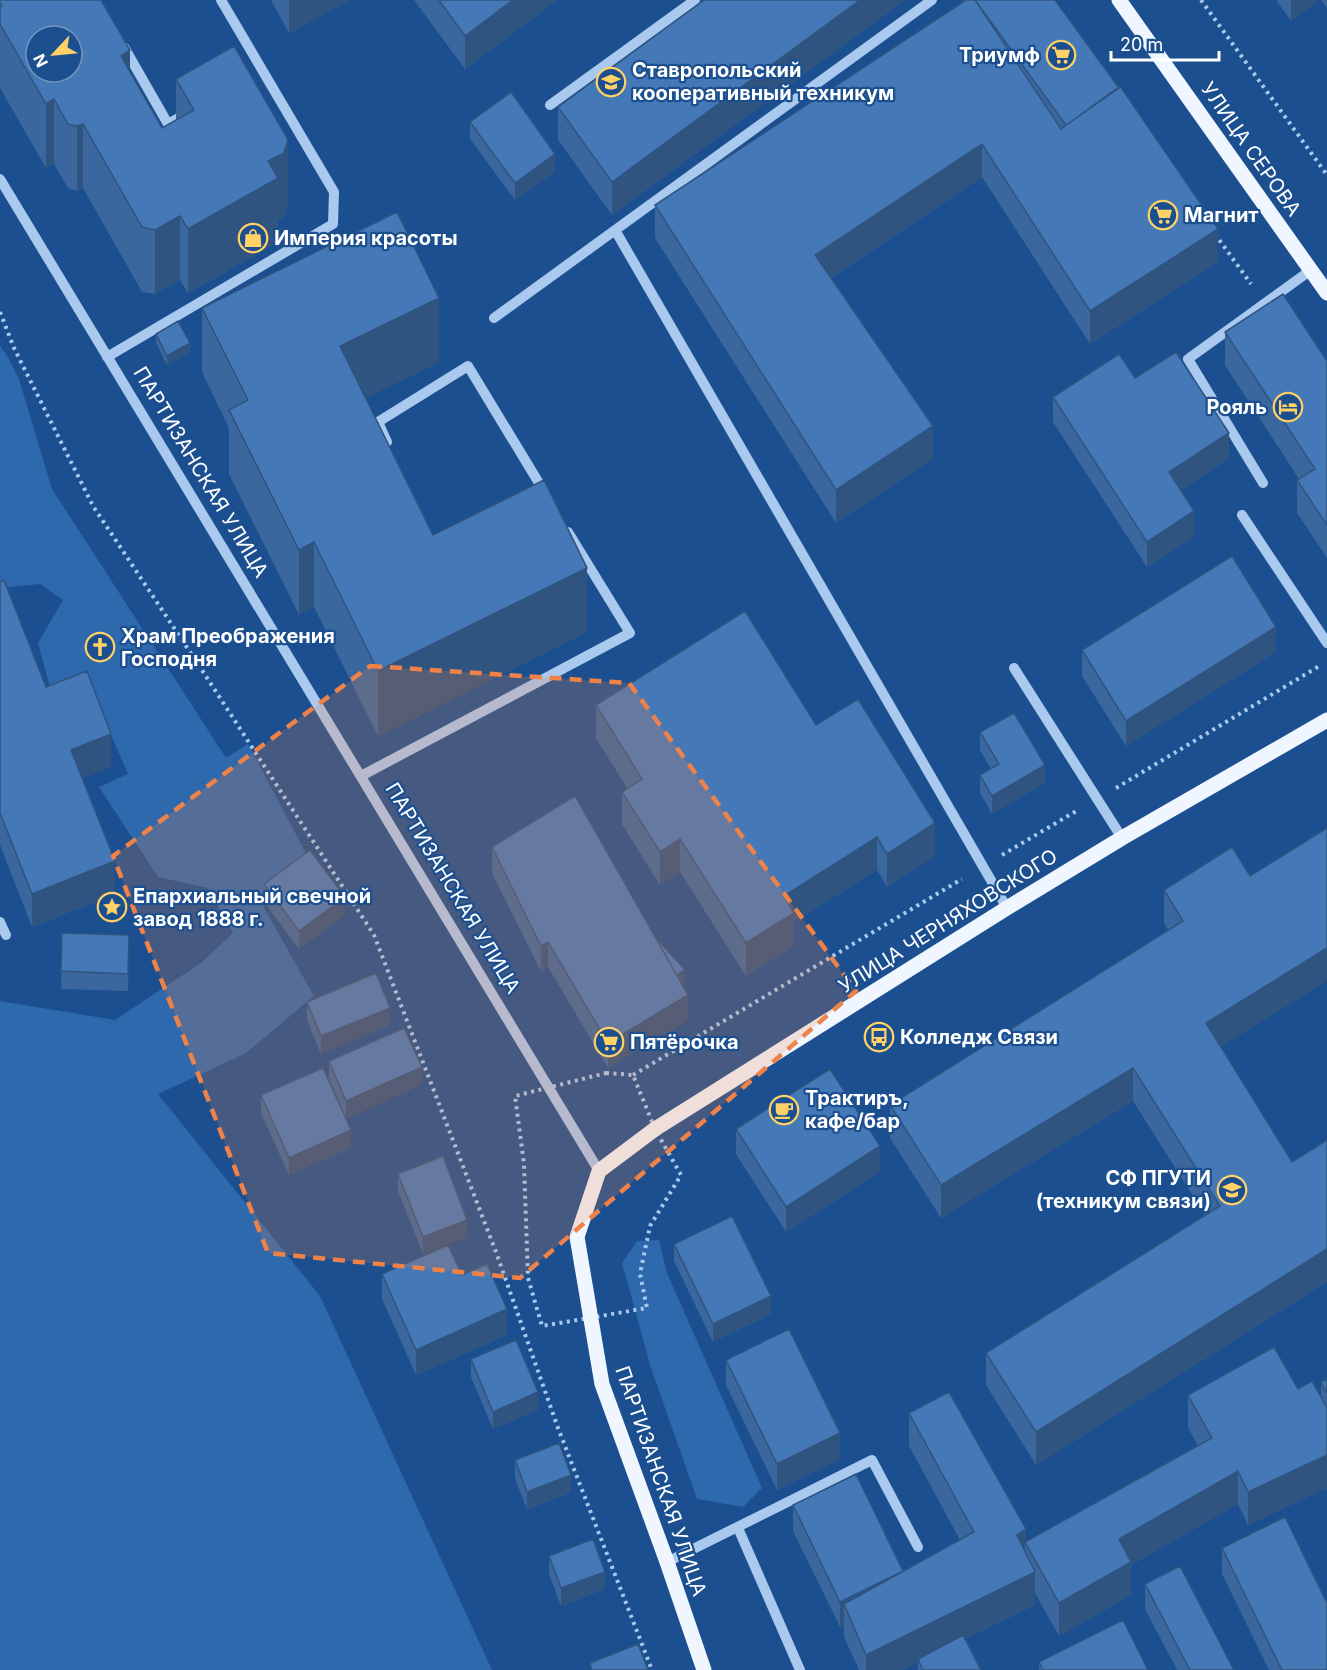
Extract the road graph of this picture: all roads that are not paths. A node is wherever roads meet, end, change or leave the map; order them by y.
1 (220, 0) edge
2 (695, 0) edge
3 (932, 0) edge
4 (1119, 0) edge
5 (120, 41) edge
6 (261, 70) junction
7 (250, 76) edge
8 (550, 105) dead end
9 (199, 106) edge
10 (0, 179) edge
11 (615, 230) junction
12 (1311, 270) junction
13 (1327, 292) edge
14 (494, 318) dead end
15 (107, 357) junction
16 (392, 453) edge
17 (1263, 483) dead end
18 (553, 506) edge
19 (1242, 515) dead end
20 (565, 526) edge
21 (1327, 643) edge
22 (1014, 668) dead end
23 (1327, 720) edge
24 (361, 776) junction
25 (1122, 838) junction
26 (1007, 908) junction
27 (0, 922) edge
28 (6, 935) dead end
29 (599, 1171) junction
30 (738, 1528) junction
31 (918, 1547) dead end
32 (667, 1562) junction
33 (704, 1670) edge
34 (800, 1670) edge

1 - 6 street
2 - 8 street
3 - 11 street
4 - 12 main road, УЛИЦА СЕРОВА
5 - 9 street
6 - 7 street
6 - 15 street
10 - 15 street, ПАРТИЗАНСКАЯ УЛИЦА
11 - 14 street
11 - 26 street
12 - 13 main road, УЛИЦА СЕРОВА
12 - 17 street
15 - 24 street, ПАРТИЗАНСКАЯ УЛИЦА
16 - 18 street
19 - 21 street
20 - 24 street
22 - 25 street
23 - 25 main road, УЛИЦА ЧЕРНЯХОВСКОГО
24 - 29 street, ПАРТИЗАНСКАЯ УЛИЦА
25 - 26 main road, УЛИЦА ЧЕРНЯХОВСКОГО
26 - 29 main road, УЛИЦА ЧЕРНЯХОВСКОГО
27 - 28 street
29 - 32 main road, ПАРТИЗАНСКАЯ УЛИЦА
30 - 31 street
30 - 32 street
30 - 34 street
32 - 33 main road, ПАРТИЗАНСКАЯ УЛИЦА

